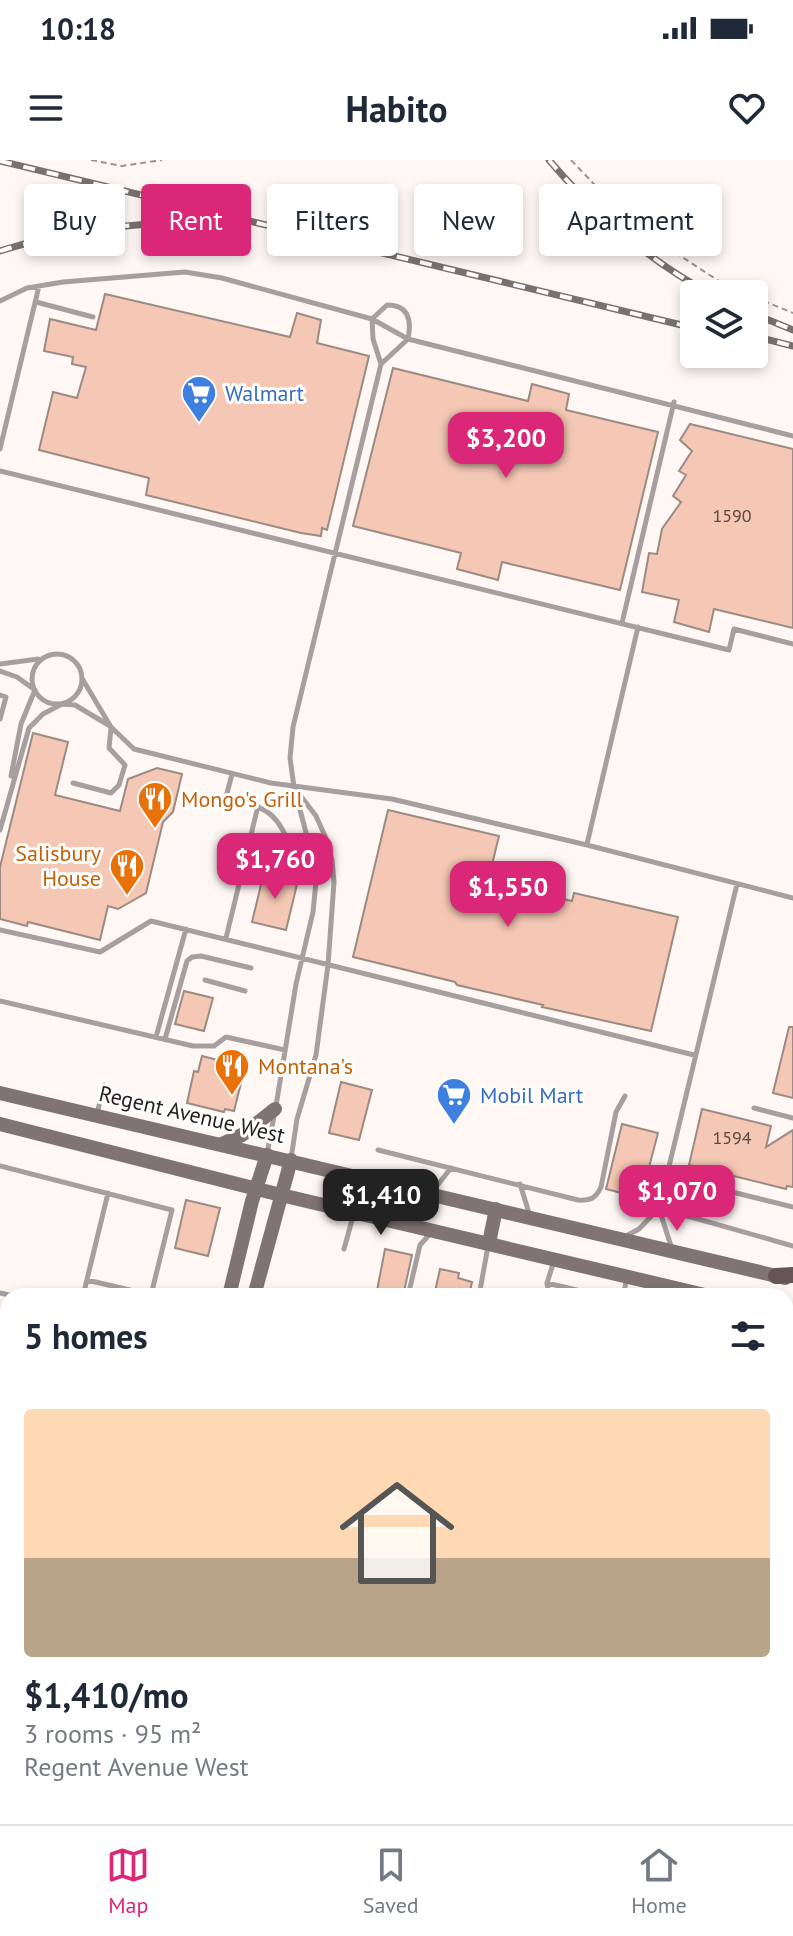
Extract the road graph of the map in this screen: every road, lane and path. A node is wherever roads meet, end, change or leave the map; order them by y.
1 (91, 160) edge
2 (162, 160) edge
3 (571, 160) edge
4 (717, 280) edge
5 (39, 286) junction
6 (0, 301) edge
7 (35, 301) junction
8 (768, 303) edge
9 (793, 313) edge
10 (93, 317) dead end
11 (372, 319) junction
12 (408, 339) junction
13 (381, 364) junction
14 (673, 404) junction
15 (793, 436) edge
16 (0, 449) edge
17 (0, 471) edge
18 (335, 552) junction
19 (622, 623) junction
20 (638, 627) junction
21 (793, 644) edge
22 (43, 658) junction
23 (0, 664) edge
24 (0, 671) edge
25 (83, 680) junction
26 (35, 690) junction
27 (0, 695) edge
28 (62, 704) junction
29 (0, 719) edge
30 (111, 727) junction
31 (232, 774) junction
32 (73, 783) dead end
33 (294, 787) junction
34 (10, 789) junction
35 (258, 806) junction
36 (0, 830) edge
37 (587, 845) junction
38 (244, 860) junction
39 (737, 884) junction
40 (793, 898) edge
41 (186, 929) junction
42 (0, 930) edge
43 (226, 938) junction
44 (304, 957) junction
45 (328, 965) junction
46 (251, 968) dead end
47 (205, 980) dead end
48 (245, 991) dead end
49 (0, 1001) edge
50 (156, 1037) junction
51 (165, 1039) junction
52 (285, 1050) junction
53 (694, 1055) junction
54 (104, 1085) dead end
55 (0, 1093) edge
56 (625, 1096) dead end
57 (754, 1108) dead end
58 (275, 1109) junction
59 (97, 1115) junction
60 (793, 1118) edge
61 (0, 1124) edge
62 (222, 1144) junction
63 (378, 1150) dead end
64 (267, 1155) junction
65 (291, 1160) junction
66 (0, 1166) edge
67 (451, 1168) junction
68 (667, 1176) junction
69 (520, 1184) junction
70 (256, 1188) junction
71 (108, 1193) junction
72 (430, 1194) junction
73 (281, 1195) junction
74 (793, 1207) edge
75 (659, 1208) junction
76 (496, 1209) junction
77 (354, 1212) junction
78 (531, 1217) junction
79 (436, 1230) junction
80 (620, 1239) junction
81 (489, 1243) junction
82 (793, 1246) edge
83 (344, 1249) dead end
84 (673, 1251) junction
85 (554, 1260) junction
86 (627, 1277) junction
87 (787, 1277) edge
88 (87, 1280) junction
89 (547, 1283) junction
90 (85, 1288) edge
91 (121, 1288) edge
92 (153, 1288) edge
93 (231, 1288) edge
94 (256, 1288) edge
95 (410, 1288) edge
96 (481, 1288) edge
97 (548, 1288) edge
98 (568, 1288) edge
99 (625, 1288) edge
100 (651, 1288) edge

1 - 2 path
3 - 4 path
5 - 6 lane
5 - 7 lane
5 - 11 lane
7 - 10 lane
7 - 16 lane
8 - 9 path
11 - 12 lane
11 - 12 lane
11 - 13 lane
12 - 13 lane
12 - 14 lane
13 - 18 lane
14 - 15 lane
14 - 19 lane
17 - 18 lane
18 - 19 lane
18 - 33 lane
19 - 20 lane
20 - 21 lane
20 - 37 lane
22 - 23 lane
22 - 25 lane
22 - 26 lane
24 - 26 lane
25 - 28 lane
25 - 30 lane
26 - 28 lane
26 - 34 lane
27 - 29 lane
28 - 30 lane
28 - 34 lane
30 - 31 lane
30 - 32 lane
31 - 33 lane
31 - 35 lane
33 - 37 lane
33 - 44 lane
33 - 45 lane
34 - 36 lane
35 - 38 lane
35 - 38 lane
37 - 39 lane
38 - 43 lane
39 - 40 lane
39 - 53 lane
41 - 42 lane
41 - 43 lane
41 - 50 lane
43 - 44 lane
44 - 45 lane
44 - 52 lane
45 - 53 lane
45 - 65 lane
46 - 51 lane
47 - 48 lane
49 - 50 lane
50 - 51 lane
51 - 52 lane
52 - 58 lane
53 - 68 lane
54 - 59 lane
55 - 59 main road, Regent Avenue West
56 - 69 lane
57 - 60 lane
58 - 62 main road
58 - 64 lane
59 - 62 main road, Regent Avenue West
61 - 70 main road
62 - 64 main road, Regent Avenue West
63 - 67 lane
64 - 65 main road, Regent Avenue West
64 - 70 main road
65 - 72 main road, Regent Avenue West
65 - 73 main road
66 - 71 lane
67 - 69 lane
67 - 72 lane
68 - 74 lane
68 - 75 lane
69 - 78 lane
70 - 73 main road
70 - 93 main road
71 - 88 lane
71 - 92 lane
72 - 76 main road, Regent Avenue West
73 - 77 main road
73 - 94 main road
75 - 80 lane
75 - 82 lane
75 - 84 lane
76 - 78 main road, Regent Avenue West
76 - 81 main road
77 - 79 main road
77 - 83 lane
78 - 80 main road, Regent Avenue West
79 - 81 main road
79 - 95 lane
80 - 84 main road, Regent Avenue West
81 - 85 main road
81 - 96 lane
84 - 87 main road, Regent Avenue West
85 - 86 main road
85 - 89 lane
86 - 99 lane
86 - 100 main road
88 - 90 lane
88 - 91 lane
89 - 97 lane
89 - 98 lane

